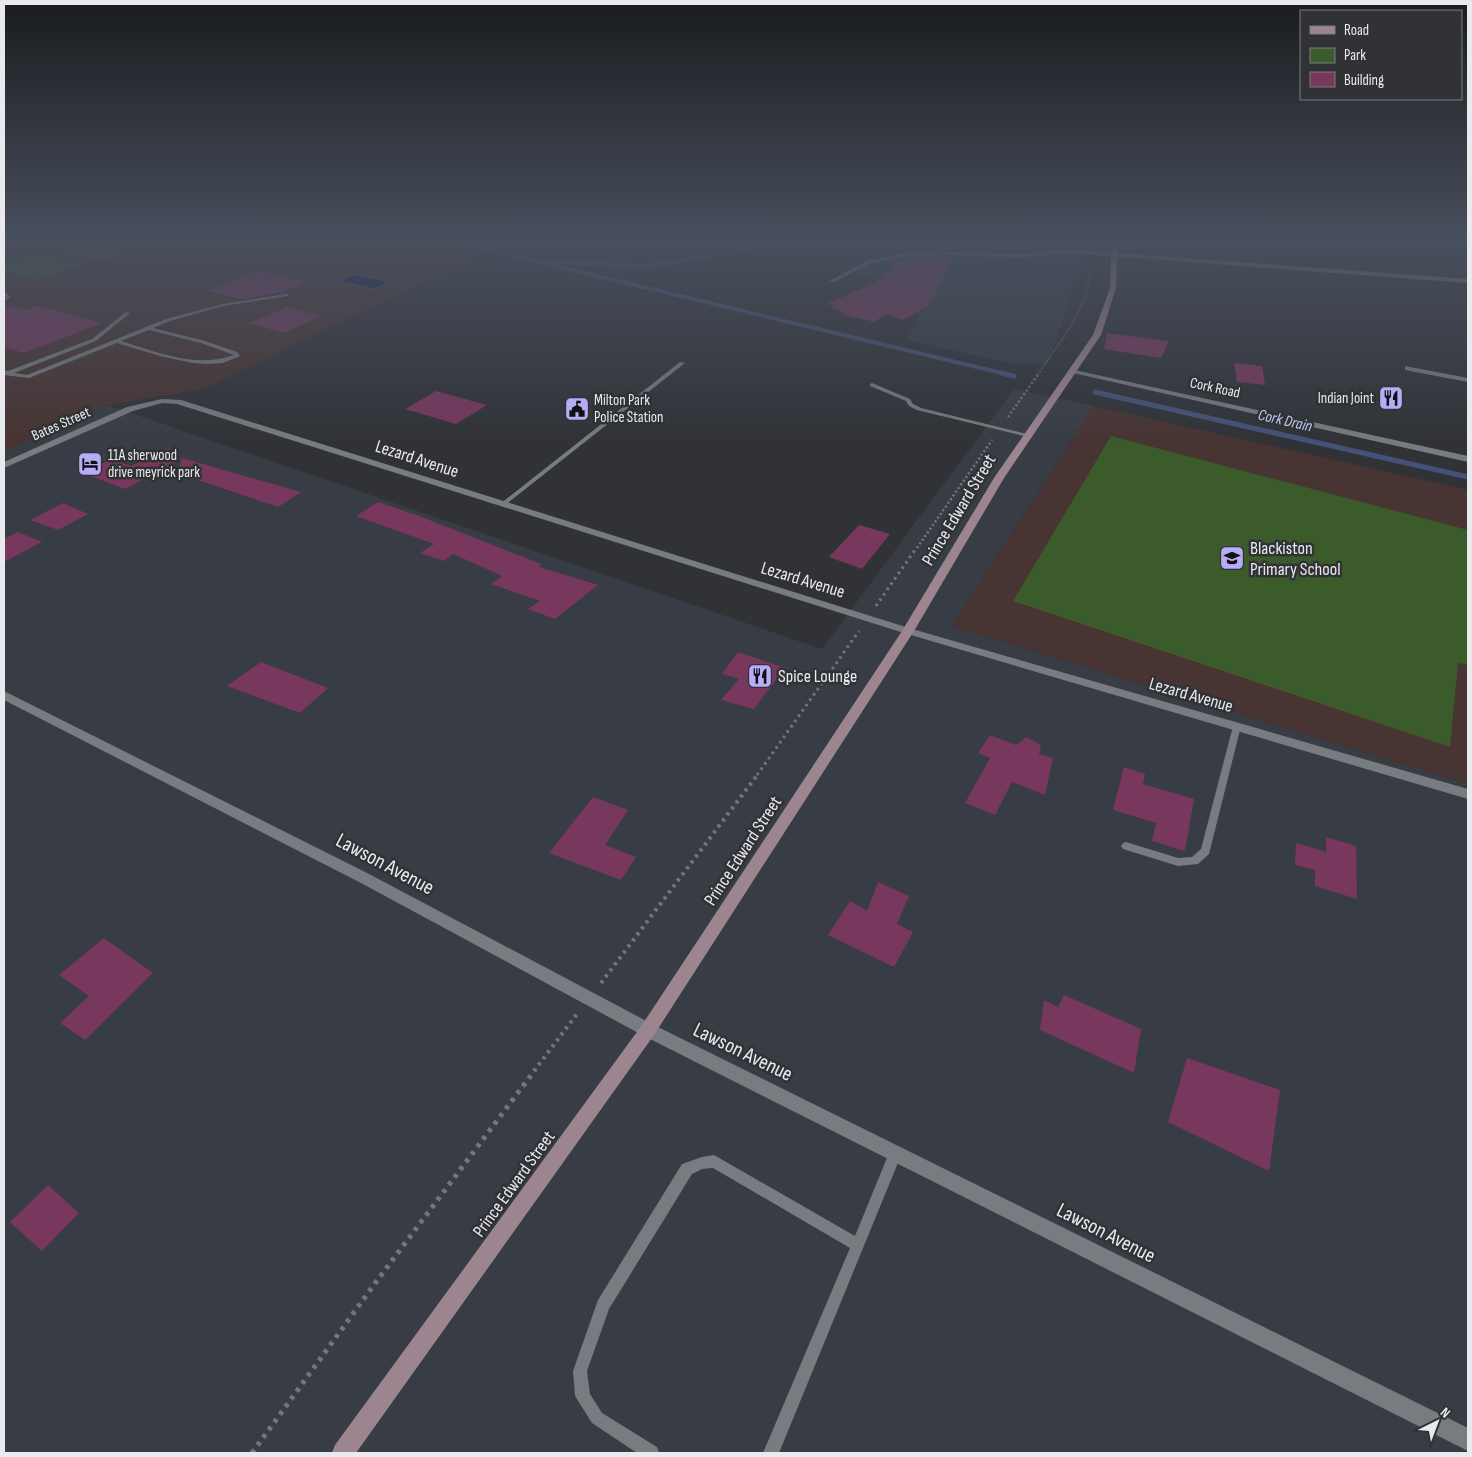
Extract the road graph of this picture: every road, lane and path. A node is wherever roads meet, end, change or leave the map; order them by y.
1 (215, 308) edge
2 (1081, 308) edge
3 (1107, 308) edge
4 (128, 313) dead end
5 (148, 328) junction
6 (117, 341) junction
7 (682, 363) dead end
8 (1408, 368) dead end
9 (1073, 371) junction
10 (5, 374) edge
11 (1468, 380) edge
12 (872, 385) dead end
13 (130, 408) joint
14 (1000, 429) junction
15 (1028, 435) junction
16 (1468, 459) edge
17 (5, 462) edge
18 (502, 505) junction
19 (867, 618) junction
20 (908, 631) junction
21 (4, 695) edge
22 (1237, 726) junction
23 (1468, 794) edge
24 (1126, 846) dead end
25 (589, 998) junction
26 (648, 1030) junction
27 (896, 1154) junction
28 (858, 1245) junction
29 (1468, 1440) edge
30 (252, 1453) edge
31 (343, 1453) edge
32 (650, 1453) edge
33 (771, 1453) edge

1 - 5 lane
2 - 14 path
3 - 9 main road, Prince Edward Street
4 - 10 lane
5 - 6 lane
5 - 6 lane
6 - 10 lane
7 - 18 lane
8 - 11 street
9 - 15 main road, Prince Edward Street
9 - 16 street, Cork Road
12 - 14 lane
13 - 17 street, Bates Street
13 - 18 street, Lezard Avenue
14 - 15 lane
14 - 19 path
15 - 20 main road, Prince Edward Street
18 - 19 street, Lezard Avenue
19 - 20 street, Lezard Avenue
19 - 25 path
20 - 22 street, Lezard Avenue
20 - 26 main road, Prince Edward Street
21 - 25 street, Lawson Avenue
22 - 23 street, Lezard Avenue
22 - 24 lane
25 - 26 street, Lawson Avenue
25 - 30 path
26 - 27 street, Lawson Avenue
26 - 31 main road, Prince Edward Street
27 - 28 lane
27 - 29 street, Lawson Avenue
28 - 32 lane
28 - 33 lane

